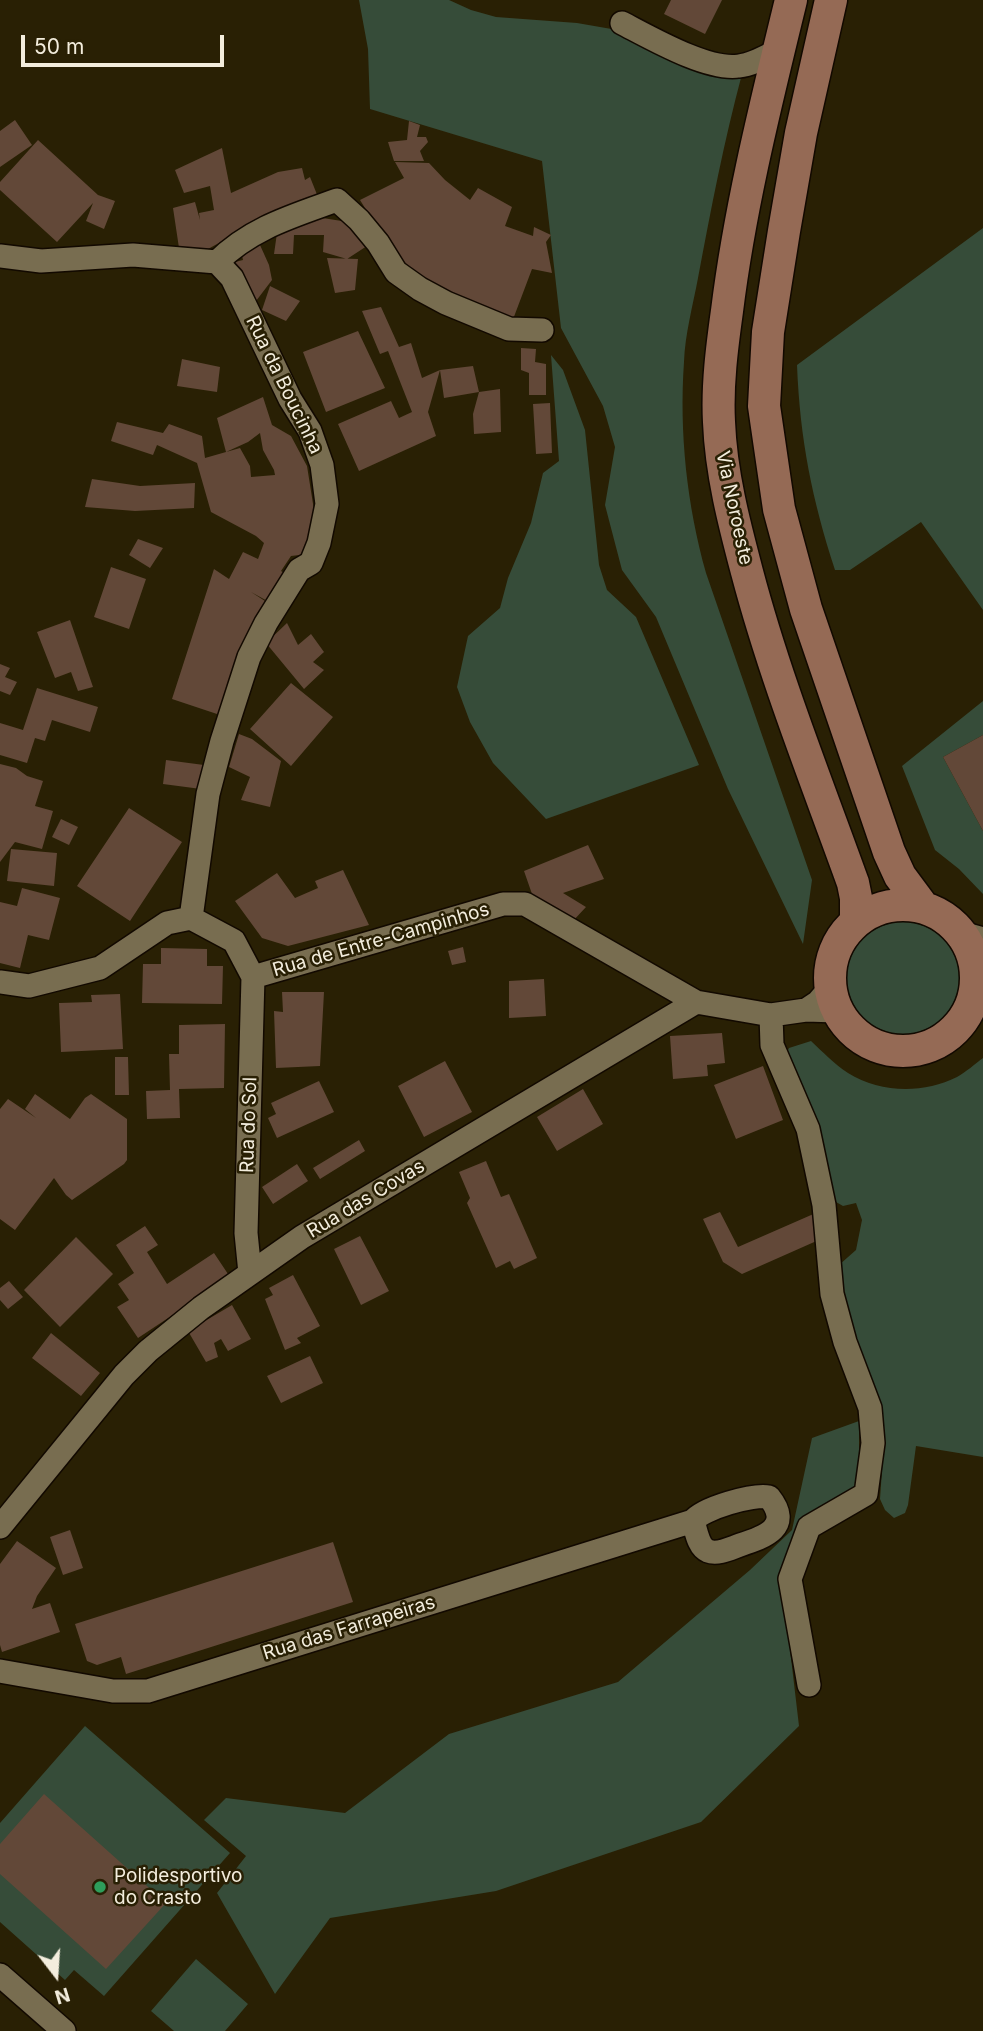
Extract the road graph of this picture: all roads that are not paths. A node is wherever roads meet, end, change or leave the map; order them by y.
1 (792, 0) edge
2 (831, 0) edge
3 (622, 23) dead end
4 (779, 50) junction
5 (0, 256) edge
6 (217, 262) junction
7 (542, 330) dead end
8 (923, 907) junction
9 (191, 918) junction
10 (856, 921) junction
11 (972, 936) edge
12 (980, 976) edge
13 (253, 977) junction
14 (0, 982) edge
15 (833, 999) junction
16 (696, 1002) junction
17 (771, 1015) junction
18 (250, 1273) junction
19 (693, 1521) dead end
20 (0, 1527) edge
21 (0, 1671) edge
22 (810, 1685) dead end
23 (0, 1975) edge
24 (64, 2031) edge

1 - 4 main road, Via Noroeste
2 - 8 main road
3 - 4 street
4 - 10 main road, Via Noroeste
5 - 6 street
6 - 7 street
6 - 9 street, Rua da Boucinha
8 - 10 main road
8 - 11 main road
9 - 13 street, Rua de Entre-Campinhos
9 - 14 street
10 - 15 main road
11 - 12 main road
12 - 15 main road
13 - 16 street, Rua de Entre-Campinhos
13 - 18 street, Rua do Sol
15 - 17 street
16 - 17 street
16 - 18 street, Rua das Covas
17 - 22 street
18 - 20 street, Rua das Covas
19 - 21 street, Rua das Farrapeiras
23 - 24 street

